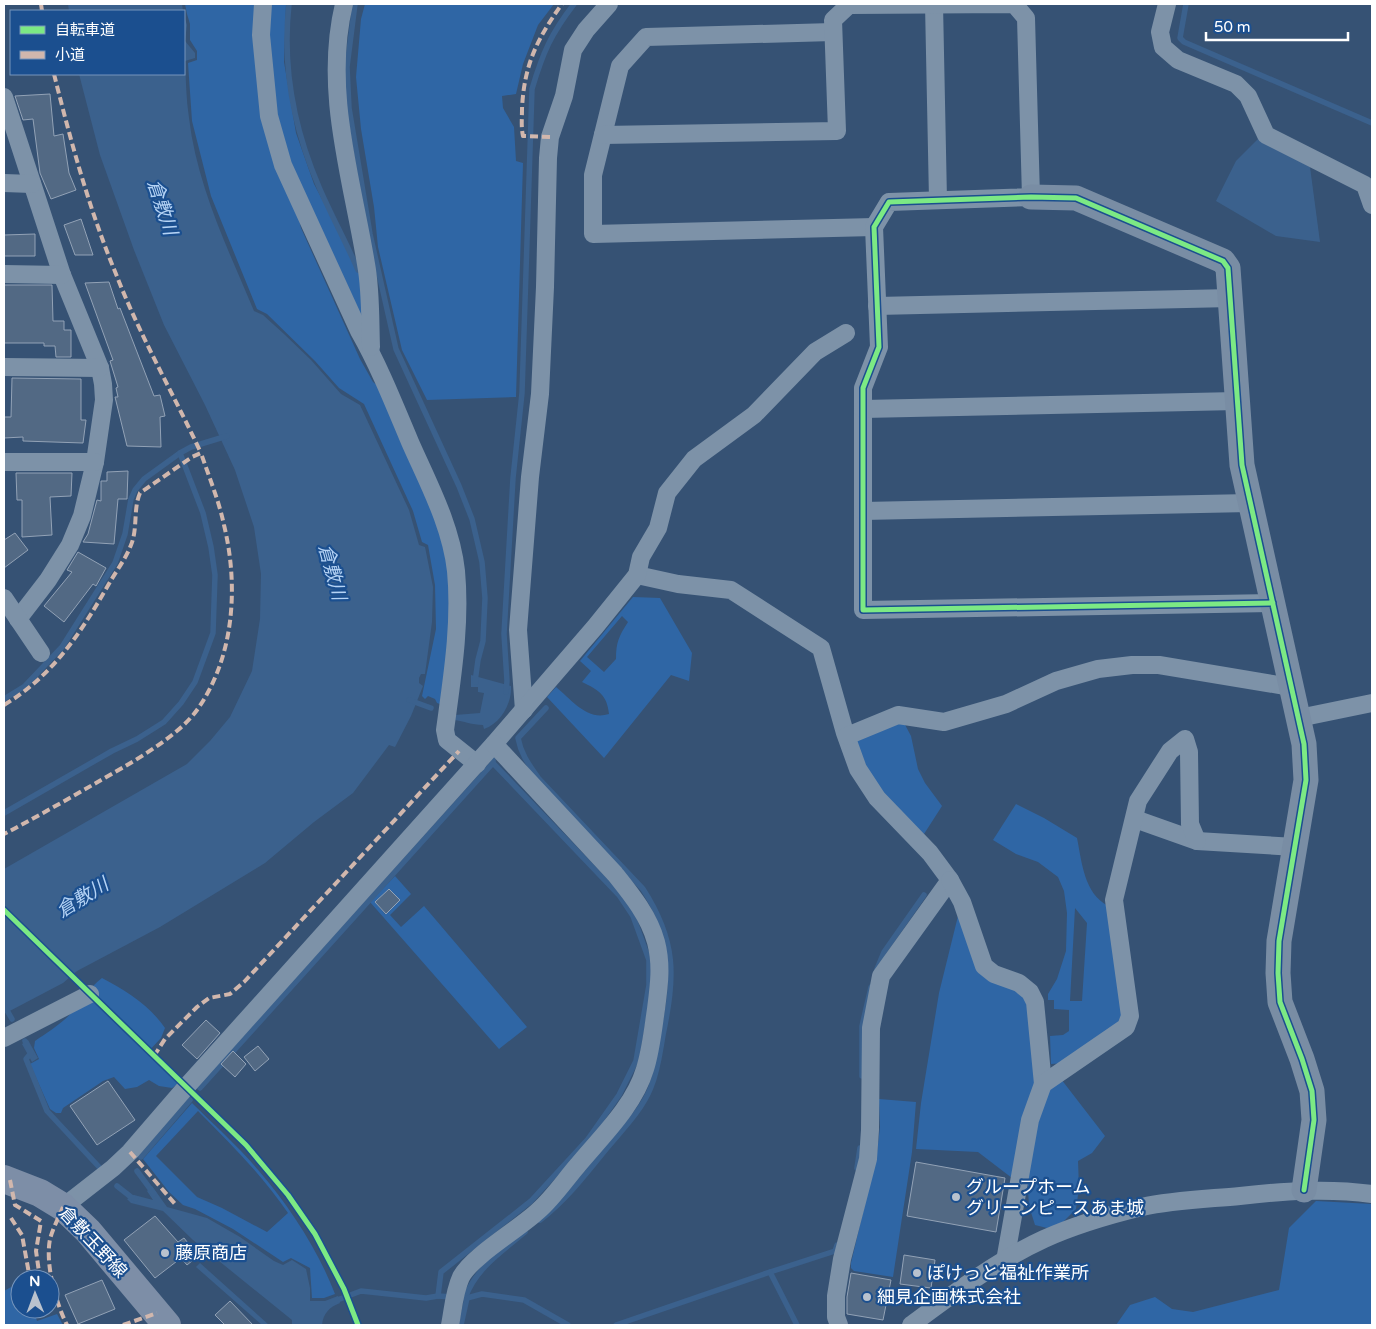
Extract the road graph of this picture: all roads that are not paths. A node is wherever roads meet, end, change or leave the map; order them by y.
1 (263, 4) edge
2 (344, 4) edge
3 (608, 4) edge
4 (934, 4) edge
5 (1167, 4) edge
6 (833, 32) junction
7 (4, 96) edge
8 (603, 135) junction
9 (4, 183) edge
10 (1369, 183) edge
11 (32, 184) junction
12 (1031, 197) junction
13 (938, 200) junction
14 (1372, 205) edge
15 (874, 227) junction
16 (4, 274) edge
17 (62, 275) junction
18 (1232, 298) junction
19 (877, 306) junction
20 (846, 333) dead end
21 (372, 354) junction
22 (4, 367) edge
23 (100, 368) junction
24 (1237, 401) junction
25 (863, 408) junction
26 (4, 462) edge
27 (95, 462) junction
28 (1250, 503) junction
29 (863, 512) junction
30 (637, 575) junction
31 (4, 598) edge
32 (1273, 603) junction
33 (18, 619) junction
34 (41, 653) dead end
35 (1292, 687) junction
36 (1372, 703) edge
37 (524, 710) junction
38 (1298, 718) junction
39 (846, 736) junction
40 (494, 744) junction
41 (477, 764) junction
42 (1135, 820) junction
43 (1198, 841) junction
44 (1295, 847) junction
45 (950, 880) junction
46 (90, 994) dead end
47 (4, 1038) edge
48 (1043, 1084) junction
49 (4, 1179) edge
50 (1304, 1190) junction
51 (1372, 1194) edge
52 (63, 1207) junction
53 (1005, 1261) junction
54 (167, 1325) edge
55 (450, 1325) edge
56 (839, 1325) edge
57 (911, 1325) edge

1 - 21 street
2 - 21 street
3 - 37 street
4 - 6 street
4 - 12 street
4 - 13 street
5 - 10 street
6 - 8 street
6 - 8 street
7 - 11 street
8 - 15 street
9 - 11 street
10 - 14 street
11 - 17 street
12 - 13 street
12 - 18 street
13 - 15 street
15 - 19 street
16 - 17 street
17 - 23 street
18 - 19 street
18 - 24 street
19 - 25 street
20 - 30 street
21 - 41 street
22 - 23 street
23 - 27 street
24 - 25 street
24 - 28 street
25 - 29 street
26 - 27 street
27 - 33 street
28 - 29 street
28 - 32 street
29 - 32 street
30 - 37 street
30 - 39 street
31 - 33 street
32 - 35 street
33 - 34 street
35 - 38 street
35 - 39 street
36 - 38 street
37 - 40 street
38 - 44 street
39 - 45 street
40 - 41 street
40 - 55 street
41 - 52 street
42 - 43 street
42 - 43 street
42 - 48 street
43 - 44 street
44 - 50 street
45 - 48 street
45 - 56 street
46 - 47 street
48 - 53 street
49 - 52 main road, 倉敷玉野線
50 - 51 street
50 - 53 street
52 - 54 main road, 倉敷玉野線
53 - 57 street

